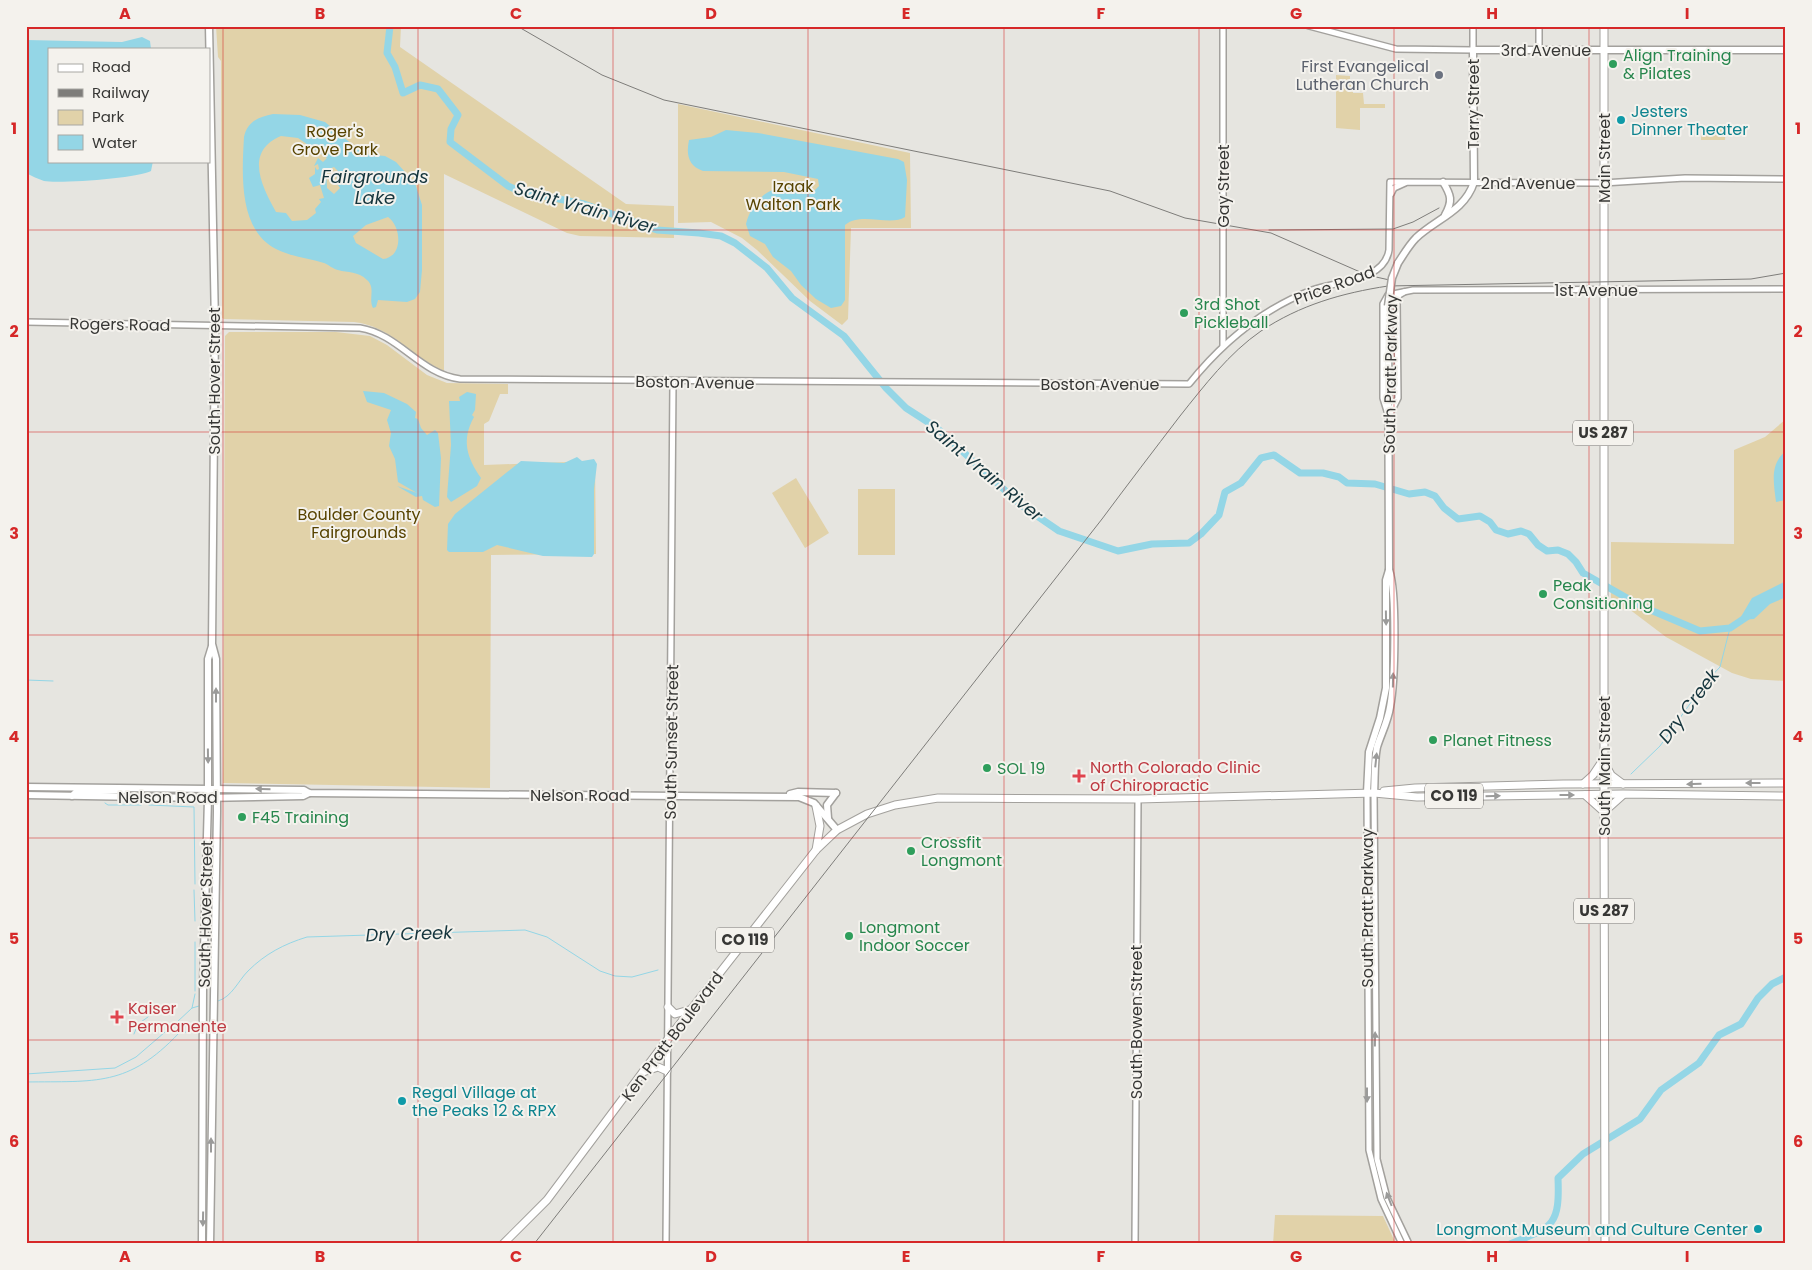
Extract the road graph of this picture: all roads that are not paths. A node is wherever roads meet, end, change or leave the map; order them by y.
1 (209, 26) edge
2 (1223, 26) edge
3 (1309, 26) edge
4 (1473, 26) edge
5 (1539, 26) edge
6 (1604, 26) edge
7 (210, 48) edge
8 (1473, 50) junction
9 (1539, 50) junction
10 (1604, 50) junction
11 (1786, 50) edge
12 (210, 56) edge
13 (1786, 179) edge
14 (1410, 182) junction
15 (1443, 182) junction
16 (1474, 182) junction
17 (1604, 183) junction
18 (1389, 202) junction
19 (1440, 220) junction
20 (1604, 289) junction
21 (1786, 289) edge
22 (1407, 290) junction
23 (26, 322) edge
24 (215, 325) junction
25 (1223, 346) junction
26 (673, 382) junction
27 (1189, 384) joint
28 (1389, 416) junction
29 (212, 644) junction
30 (208, 676) junction
31 (216, 676) junction
32 (1603, 760) junction
33 (1786, 783) edge
34 (1583, 784) junction
35 (1604, 784) junction
36 (1623, 784) junction
37 (26, 787) edge
38 (133, 788) junction
39 (208, 788) junction
40 (216, 788) junction
41 (309, 793) junction
42 (1371, 793) junction
43 (1604, 794) junction
44 (1623, 794) junction
45 (26, 795) edge
46 (1584, 795) junction
47 (72, 796) junction
48 (670, 796) junction
49 (783, 796) junction
50 (1784, 796) edge
51 (208, 798) junction
52 (216, 798) junction
53 (1138, 799) junction
54 (816, 806) junction
55 (1604, 812) junction
56 (828, 820) junction
57 (837, 830) junction
58 (816, 850) junction
59 (668, 1007) junction
60 (692, 1009) junction
61 (668, 1038) junction
62 (667, 1071) junction
63 (643, 1072) junction
64 (667, 1081) dead end
65 (667, 1102) junction
66 (203, 1194) junction
67 (210, 1194) junction
68 (202, 1244) edge
69 (210, 1244) edge
70 (504, 1244) edge
71 (666, 1244) edge
72 (1135, 1244) edge
73 (1402, 1244) edge
74 (1409, 1244) edge
75 (1605, 1244) edge

1 - 7 main road, South Hover Street
2 - 25 street, Gay Street
3 - 8 street, 3rd Avenue
4 - 8 street, Terry Street
5 - 9 street
6 - 10 main road, Main Street / US 287
8 - 9 main road, 3rd Avenue
8 - 16 main road, Terry Street
9 - 10 main road, 3rd Avenue
10 - 11 main road, 3rd Avenue
10 - 17 main road, Main Street / US 287
12 - 24 main road, South Hover Street
13 - 17 street, 2nd Avenue
14 - 15 street, 2nd Avenue
14 - 18 street
14 - 18 street, 2nd Avenue
15 - 16 street, 2nd Avenue
15 - 19 main road
16 - 17 street, 2nd Avenue
16 - 19 main road, South Pratt Parkway
17 - 20 main road, Main Street / US 287
18 - 25 street, Price Road
19 - 28 main road, South Pratt Parkway, bridge
20 - 21 street, 1st Avenue
20 - 22 street, 1st Avenue
20 - 32 main road, South Main Street / US 287
22 - 28 street
22 - 28 street, 1st Avenue
23 - 24 street, Rogers Road
24 - 26 street, Boston Avenue
24 - 29 main road, South Hover Street
25 - 27 street, Price Road
26 - 27 street, Boston Avenue
26 - 48 street, South Sunset Street
28 - 42 main road, South Pratt Parkway
29 - 30 main road, South Hover Street
29 - 31 main road, South Hover Street
30 - 31 main road
30 -> 39 main road, South Hover Street
40 -> 31 main road, South Hover Street
32 - 34 main road
32 - 35 main road, South Main Street / US 287
32 - 36 main road
33 -> 36 main road, CO 119
34 - 35 main road, Ken Pratt Boulevard / CO 119
34 - 42 main road, Ken Pratt Boulevard / CO 119
35 - 36 main road, CO 119
35 - 43 main road, South Main Street / US 287
37 - 38 main road, Nelson Road
38 - 39 main road, Nelson Road
38 - 47 main road
39 - 40 main road, Nelson Road
39 - 51 main road, South Hover Street
41 -> 40 main road, Nelson Road
40 - 52 main road, South Hover Street
41 - 48 main road, Nelson Road
41 - 52 main road, Nelson Road
42 -> 46 main road, Ken Pratt Boulevard / CO 119
42 - 53 main road, Ken Pratt Boulevard / CO 119
42 -> 73 street, South Pratt Parkway
74 -> 42 street, South Pratt Parkway
43 - 44 main road, CO 119
43 - 46 main road, Ken Pratt Boulevard / CO 119
43 - 55 main road, South Main Street / US 287
44 - 50 main road, CO 119
44 - 55 main road
45 - 47 main road, Nelson Road
46 - 55 main road
47 - 51 main road, Nelson Road
48 - 49 main road, Nelson Road
48 - 59 street, South Sunset Street
49 - 54 main road, Nelson Road
49 - 56 main road
51 - 52 main road, Nelson Road
51 - 66 main road, South Hover Street
67 -> 52 main road, South Hover Street
53 - 57 main road, Ken Pratt Boulevard / CO 119
53 - 72 street, South Bowen Street
54 - 56 main road, Nelson Road
54 - 58 main road
55 - 75 main road, South Main Street / US 287
56 - 57 main road, Nelson Road
57 - 58 main road, Ken Pratt Boulevard / CO 119
58 - 60 main road, Ken Pratt Boulevard / CO 119
59 - 60 main road
59 - 61 street, South Sunset Street
60 - 61 main road, Ken Pratt Boulevard / CO 119
61 - 62 street, South Sunset Street
61 - 63 main road, Ken Pratt Boulevard / CO 119
62 - 63 main road
62 - 65 street, South Sunset Street
63 - 70 main road, Ken Pratt Boulevard / CO 119
64 - 65 street, South Sunset Street
65 - 71 street, South Sunset Street
66 - 67 main road
66 -> 68 main road, South Hover Street
67 - 69 main road, South Hover Street

